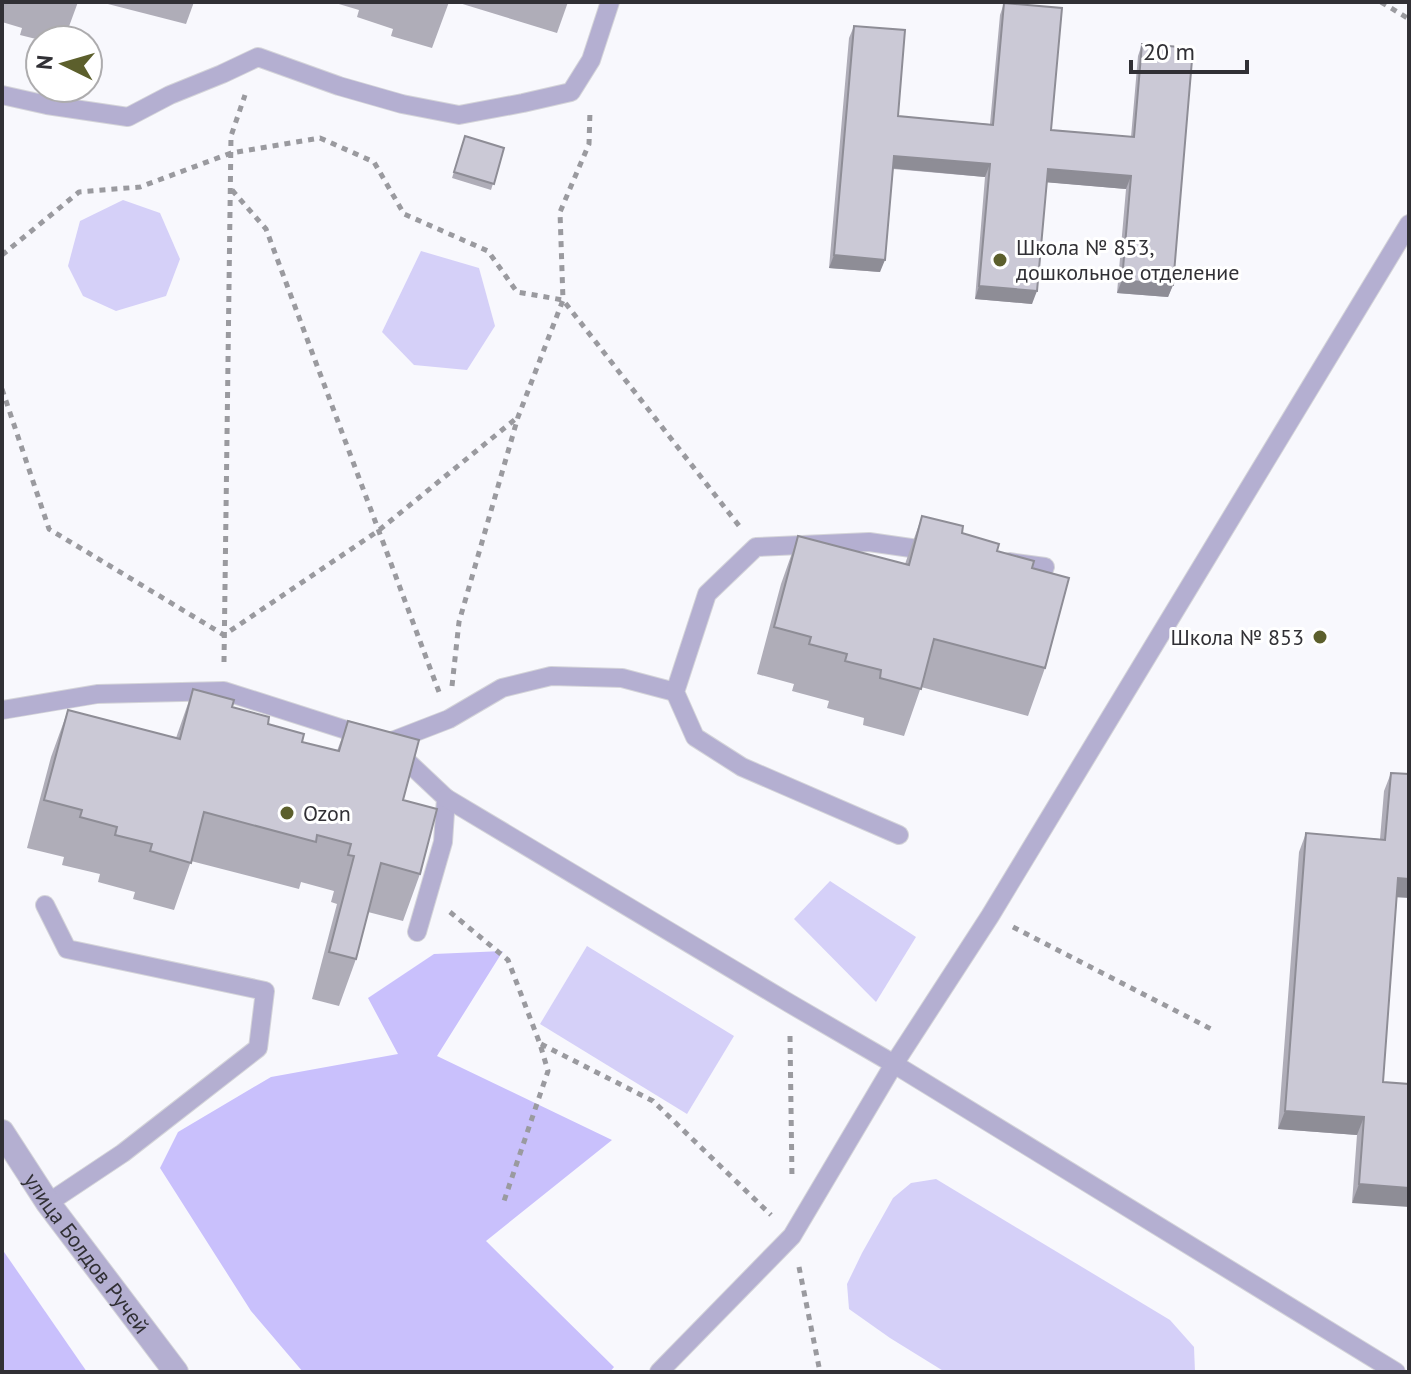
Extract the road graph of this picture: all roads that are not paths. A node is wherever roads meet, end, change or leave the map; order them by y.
1 (610, 2) edge
2 (2, 95) edge
3 (1409, 224) edge
4 (942, 553) edge
5 (987, 559) edge
6 (1045, 567) dead end
7 (675, 692) junction
8 (2, 710) edge
9 (387, 743) junction
10 (446, 798) junction
11 (899, 835) dead end
12 (45, 905) dead end
13 (417, 932) edge
14 (894, 1064) junction
15 (2, 1132) edge
16 (48, 1203) junction
17 (176, 1372) edge
18 (659, 1372) edge
19 (1396, 1372) edge

1 - 2 lane
3 - 14 lane
4 - 7 lane
5 - 6 lane
7 - 9 lane
7 - 11 lane
8 - 9 lane
9 - 10 lane
10 - 13 lane
10 - 14 lane
12 - 16 lane
14 - 18 lane
14 - 19 lane
15 - 16 street, улица Болдов Ручей
16 - 17 street, улица Болдов Ручей

